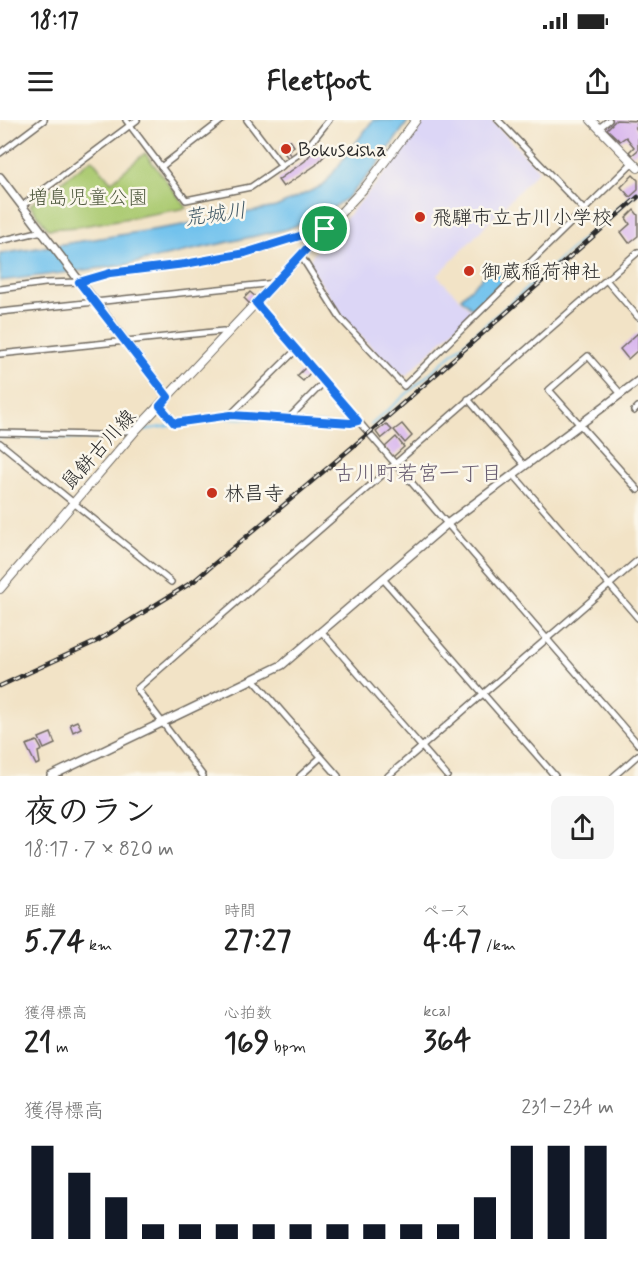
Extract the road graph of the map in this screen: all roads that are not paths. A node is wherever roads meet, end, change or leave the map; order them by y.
1 (44, 120) edge
2 (137, 120) edge
3 (222, 120) edge
4 (247, 120) edge
5 (329, 120) edge
6 (416, 120) edge
7 (498, 120) edge
8 (591, 120) edge
9 (609, 120) edge
10 (128, 123) edge
11 (599, 128) junction
12 (0, 153) edge
13 (636, 163) edge
14 (282, 166) junction
15 (161, 167) junction
16 (0, 177) edge
17 (22, 206) junction
18 (584, 210) junction
19 (325, 229) junction
20 (42, 231) junction
21 (0, 241) edge
22 (638, 252) edge
23 (301, 256) junction
24 (77, 280) junction
25 (606, 280) junction
26 (275, 283) junction
27 (0, 289) edge
28 (95, 302) junction
29 (256, 303) junction
30 (0, 312) edge
31 (638, 317) edge
32 (229, 332) junction
33 (124, 341) junction
34 (296, 350) junction
35 (0, 354) edge
36 (638, 381) edge
37 (324, 382) junction
38 (621, 394) junction
39 (168, 397) junction
40 (468, 399) junction
41 (160, 406) junction
42 (231, 415) junction
43 (288, 418) junction
44 (358, 421) junction
45 (580, 424) junction
46 (137, 429) junction
47 (0, 433) edge
48 (0, 443) edge
49 (394, 463) junction
50 (525, 465) junction
51 (513, 474) junction
52 (638, 490) edge
53 (72, 502) junction
54 (447, 524) junction
55 (638, 560) edge
56 (383, 579) junction
57 (171, 582) dead end
58 (610, 584) junction
59 (0, 589) edge
60 (638, 618) edge
61 (321, 632) junction
62 (547, 639) junction
63 (254, 680) junction
64 (484, 693) junction
65 (164, 723) junction
66 (638, 744) edge
67 (422, 747) junction
68 (638, 755) edge
69 (321, 757) junction
70 (51, 776) edge
71 (203, 776) edge
72 (300, 776) edge
73 (338, 776) edge
74 (388, 776) edge
75 (447, 776) edge
76 (555, 776) edge
77 (614, 776) edge

1 - 12 street
2 - 10 street
3 - 15 street
4 - 14 street
5 - 14 street
6 - 19 main road, 鼠餅古川線
7 - 18 street
8 - 11 main road
9 - 11 street
10 - 15 street
10 - 17 street
11 - 13 main road
13 - 18 street
14 - 15 street
16 - 17 street
17 - 20 street
18 - 23 street
19 - 23 main road, 鼠餅古川線
19 - 24 street
20 - 21 street
20 - 24 street
22 - 25 street
23 - 26 main road, 鼠餅古川線
24 - 27 street
24 - 28 street
25 - 31 street
25 - 40 street
26 - 28 street
26 - 29 main road, 鼠餅古川線
28 - 30 street
28 - 33 street
29 - 32 main road, 鼠餅古川線
29 - 34 street
32 - 33 street
32 - 39 main road, 鼠餅古川線
33 - 35 street
33 - 39 street
34 - 37 street
34 - 42 street
36 - 38 street
37 - 43 street
37 - 44 street
38 - 45 street
38 - 45 street
39 - 41 main road, 鼠餅古川線
40 - 49 street
40 - 50 street
41 - 42 street
41 - 46 main road, 鼠餅古川線
42 - 43 street
43 - 44 street
44 - 49 street
45 - 50 street
45 - 52 street
46 - 47 street
46 - 53 main road, 鼠餅古川線
48 - 53 street
49 - 54 street
49 - 65 street
50 - 51 street
51 - 54 street
51 - 58 street
53 - 57 street
53 - 59 main road, 鼠餅古川線
54 - 56 street
54 - 62 street
55 - 58 street
56 - 61 street
56 - 64 street
58 - 60 street
58 - 62 street
61 - 63 street
61 - 67 street
62 - 64 street
62 - 66 street
63 - 65 street
63 - 69 street
64 - 67 street
64 - 76 street
65 - 70 street
65 - 71 street
67 - 74 street
67 - 75 street
68 - 77 street
69 - 72 street
69 - 73 street

